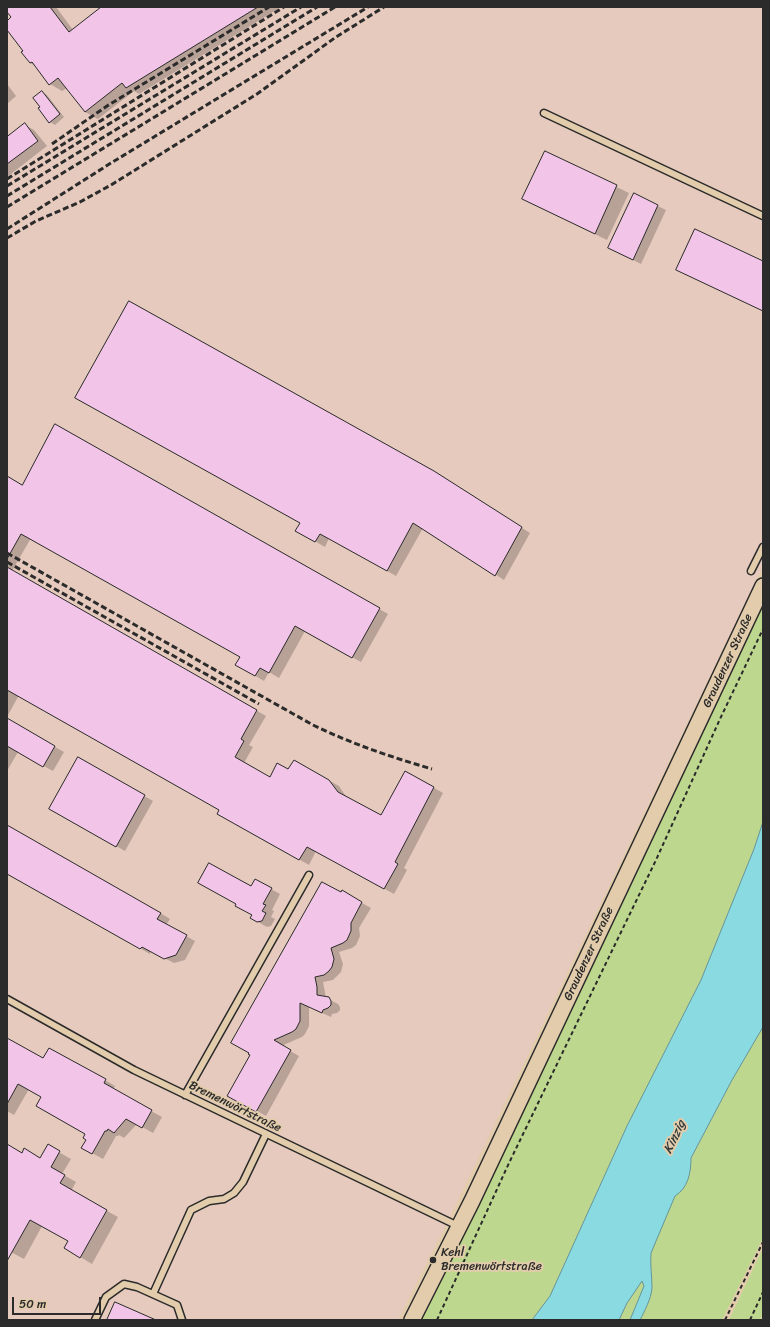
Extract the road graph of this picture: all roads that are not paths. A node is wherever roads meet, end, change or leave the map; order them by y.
1 (544, 113) dead end
2 (763, 216) edge
3 (763, 547) edge
4 (751, 571) dead end
5 (763, 586) edge
6 (309, 875) dead end
7 (7, 999) edge
8 (185, 1095) junction
9 (266, 1134) junction
10 (458, 1226) junction
11 (153, 1294) junction
12 (95, 1320) edge
13 (182, 1320) edge
14 (412, 1320) edge

1 - 2 lane
3 - 4 lane
5 - 10 street, Graudenzer Straße
6 - 8 lane
7 - 8 lane, Bremenwörtstraße
8 - 9 lane, Bremenwörtstraße
9 - 10 lane, Bremenwörtstraße
9 - 11 lane
10 - 14 street, Graudenzer Straße
11 - 12 lane
11 - 13 lane

